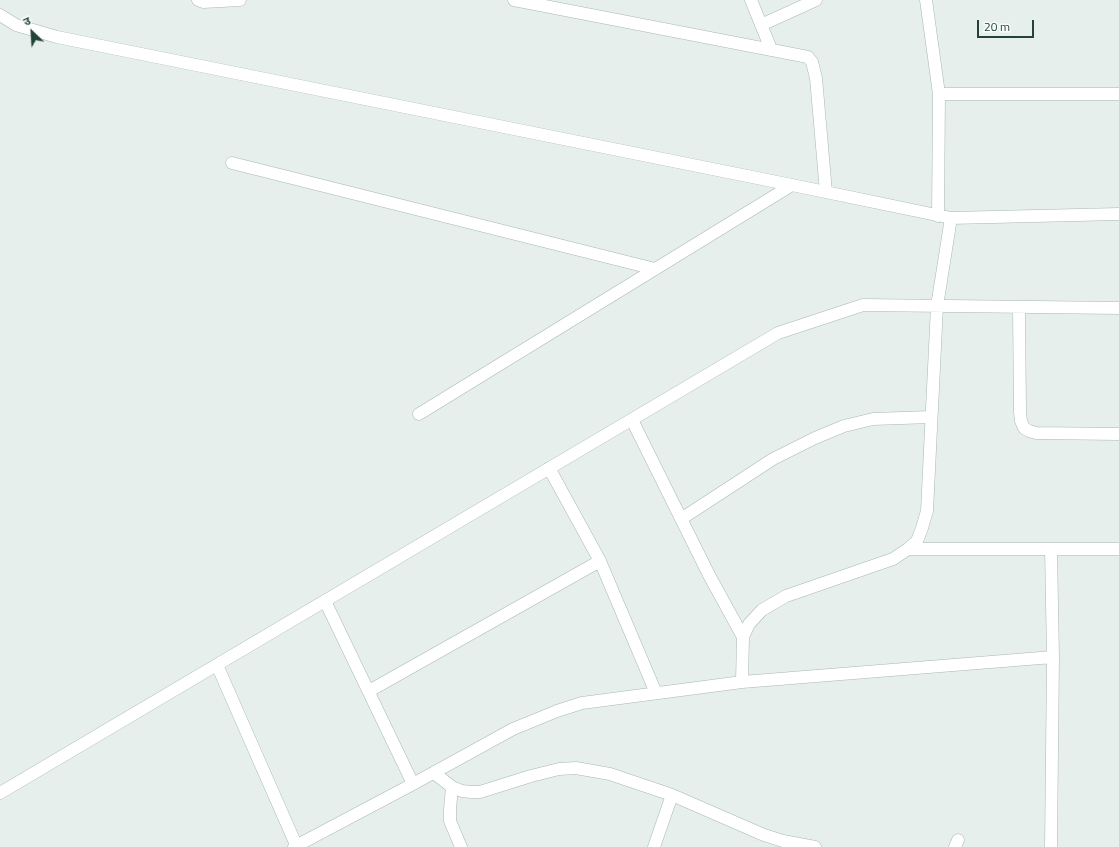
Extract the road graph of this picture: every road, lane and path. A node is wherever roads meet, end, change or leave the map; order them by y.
1 (198, 0) edge
2 (240, 0) edge
3 (514, 0) edge
4 (751, 0) edge
5 (816, 0) edge
6 (926, 0) edge
7 (0, 16) edge
8 (761, 25) junction
9 (771, 49) junction
10 (939, 94) junction
11 (1119, 94) edge
12 (232, 163) dead end
13 (792, 185) junction
14 (826, 192) junction
15 (1119, 214) edge
16 (938, 216) junction
17 (951, 218) junction
18 (655, 269) junction
19 (936, 306) junction
20 (1019, 307) junction
21 (1119, 308) edge
22 (419, 414) dead end
23 (932, 417) junction
24 (632, 420) junction
25 (1119, 434) edge
26 (549, 468) junction
27 (682, 519) junction
28 (908, 549) junction
29 (1051, 549) junction
30 (1119, 549) edge
31 (600, 561) junction
32 (325, 601) junction
33 (743, 637) junction
34 (1053, 657) junction
35 (217, 665) junction
36 (742, 682) junction
37 (369, 691) junction
38 (656, 693) junction
39 (434, 773) junction
40 (413, 784) junction
41 (452, 787) junction
42 (0, 793) edge
43 (672, 795) junction
44 (296, 847) edge
45 (461, 847) edge
46 (654, 847) edge
47 (815, 847) edge
48 (1051, 847) edge

1 - 2 street
3 - 9 street
4 - 8 street
5 - 8 street
6 - 10 street
7 - 13 street
8 - 9 street
9 - 14 street
10 - 11 street
10 - 16 street
12 - 18 street
13 - 14 street
13 - 18 street
14 - 16 street
15 - 17 street
16 - 17 street
17 - 19 street
18 - 22 street
19 - 20 street
19 - 23 street
19 - 24 street
20 - 21 street
20 - 25 street
23 - 27 street
23 - 28 street
24 - 26 street
24 - 27 street
26 - 31 street
26 - 32 street
27 - 33 street
28 - 29 street
28 - 33 street
29 - 30 street
29 - 34 street
31 - 37 street
31 - 38 street
32 - 35 street
32 - 37 street
33 - 36 street
34 - 36 street
34 - 48 street
35 - 42 street
35 - 44 street
36 - 38 street
37 - 40 street
38 - 39 street
39 - 40 street
39 - 41 street
40 - 44 street
41 - 43 street
41 - 45 street
43 - 46 street
43 - 47 street

